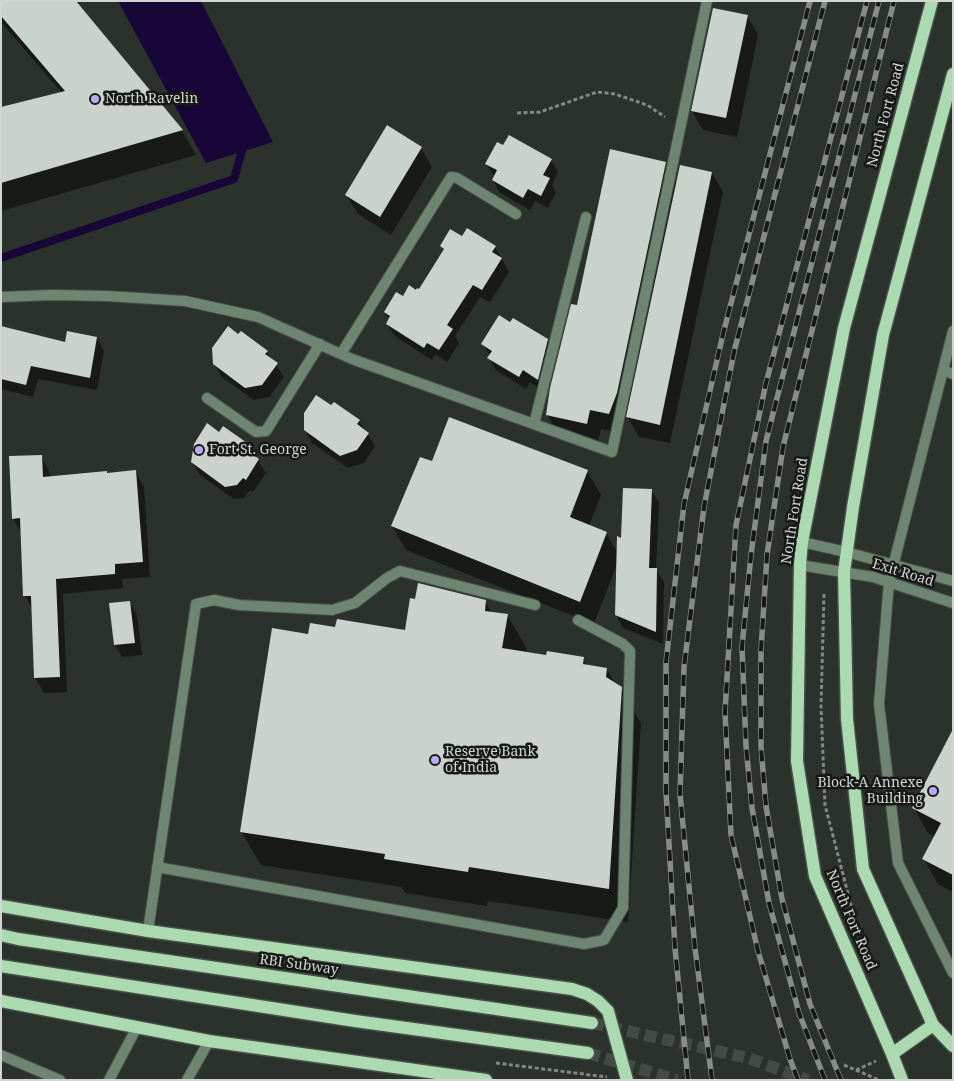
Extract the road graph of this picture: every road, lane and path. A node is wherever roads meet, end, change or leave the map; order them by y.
1 (707, 1) edge
2 (932, 1) edge
3 (952, 77) edge
4 (517, 113) dead end
5 (681, 126) junction
6 (516, 214) dead end
7 (586, 217) dead end
8 (1, 297) edge
9 (953, 331) edge
10 (320, 344) junction
11 (341, 354) junction
12 (948, 372) edge
13 (207, 398) dead end
14 (534, 424) junction
15 (802, 542) junction
16 (846, 552) junction
17 (893, 564) junction
18 (800, 565) junction
19 (844, 572) junction
20 (953, 581) edge
21 (889, 582) junction
22 (953, 603) edge
23 (535, 605) dead end
24 (578, 620) dead end
25 (157, 867) junction
26 (1, 906) edge
27 (148, 931) junction
28 (1, 935) edge
29 (1, 966) edge
30 (953, 972) edge
31 (1, 1001) edge
32 (592, 1022) tunnel mouth
33 (933, 1025) junction
34 (137, 1027) junction
35 (210, 1041) junction
36 (953, 1046) edge
37 (588, 1053) tunnel mouth
38 (892, 1054) junction
39 (1, 1055) edge
40 (844, 1064) dead end
41 (60, 1080) edge
42 (109, 1080) edge
43 (188, 1080) edge
44 (486, 1080) edge
45 (627, 1080) edge
46 (879, 1080) edge
47 (902, 1080) edge

1 - 5 street
2 - 15 main road, North Fort Road
3 - 16 main road
4 - 5 path
5 - 14 street
6 - 11 street
7 - 14 street
8 - 10 street
9 - 12 street
10 - 11 street
10 - 13 street
11 - 14 street
12 - 17 street
15 - 16 street
15 - 18 main road, North Fort Road
16 - 17 street
16 - 19 main road
17 - 20 street
17 - 21 street
18 - 19 street, Exit Road
18 - 38 main road, North Fort Road
19 - 21 street, Exit Road
19 - 33 main road
21 - 22 street, Exit Road
21 - 30 street
23 - 25 street
24 - 25 street
25 - 27 street
26 - 27 main road
27 - 45 main road
28 - 32 main road, RBI Subway
29 - 37 main road
31 - 34 main road
33 - 36 main road
33 - 38 main road
34 - 35 main road
34 - 42 street
35 - 43 street
35 - 44 main road
38 - 47 main road, North Fort Road
39 - 41 street
40 - 46 path

